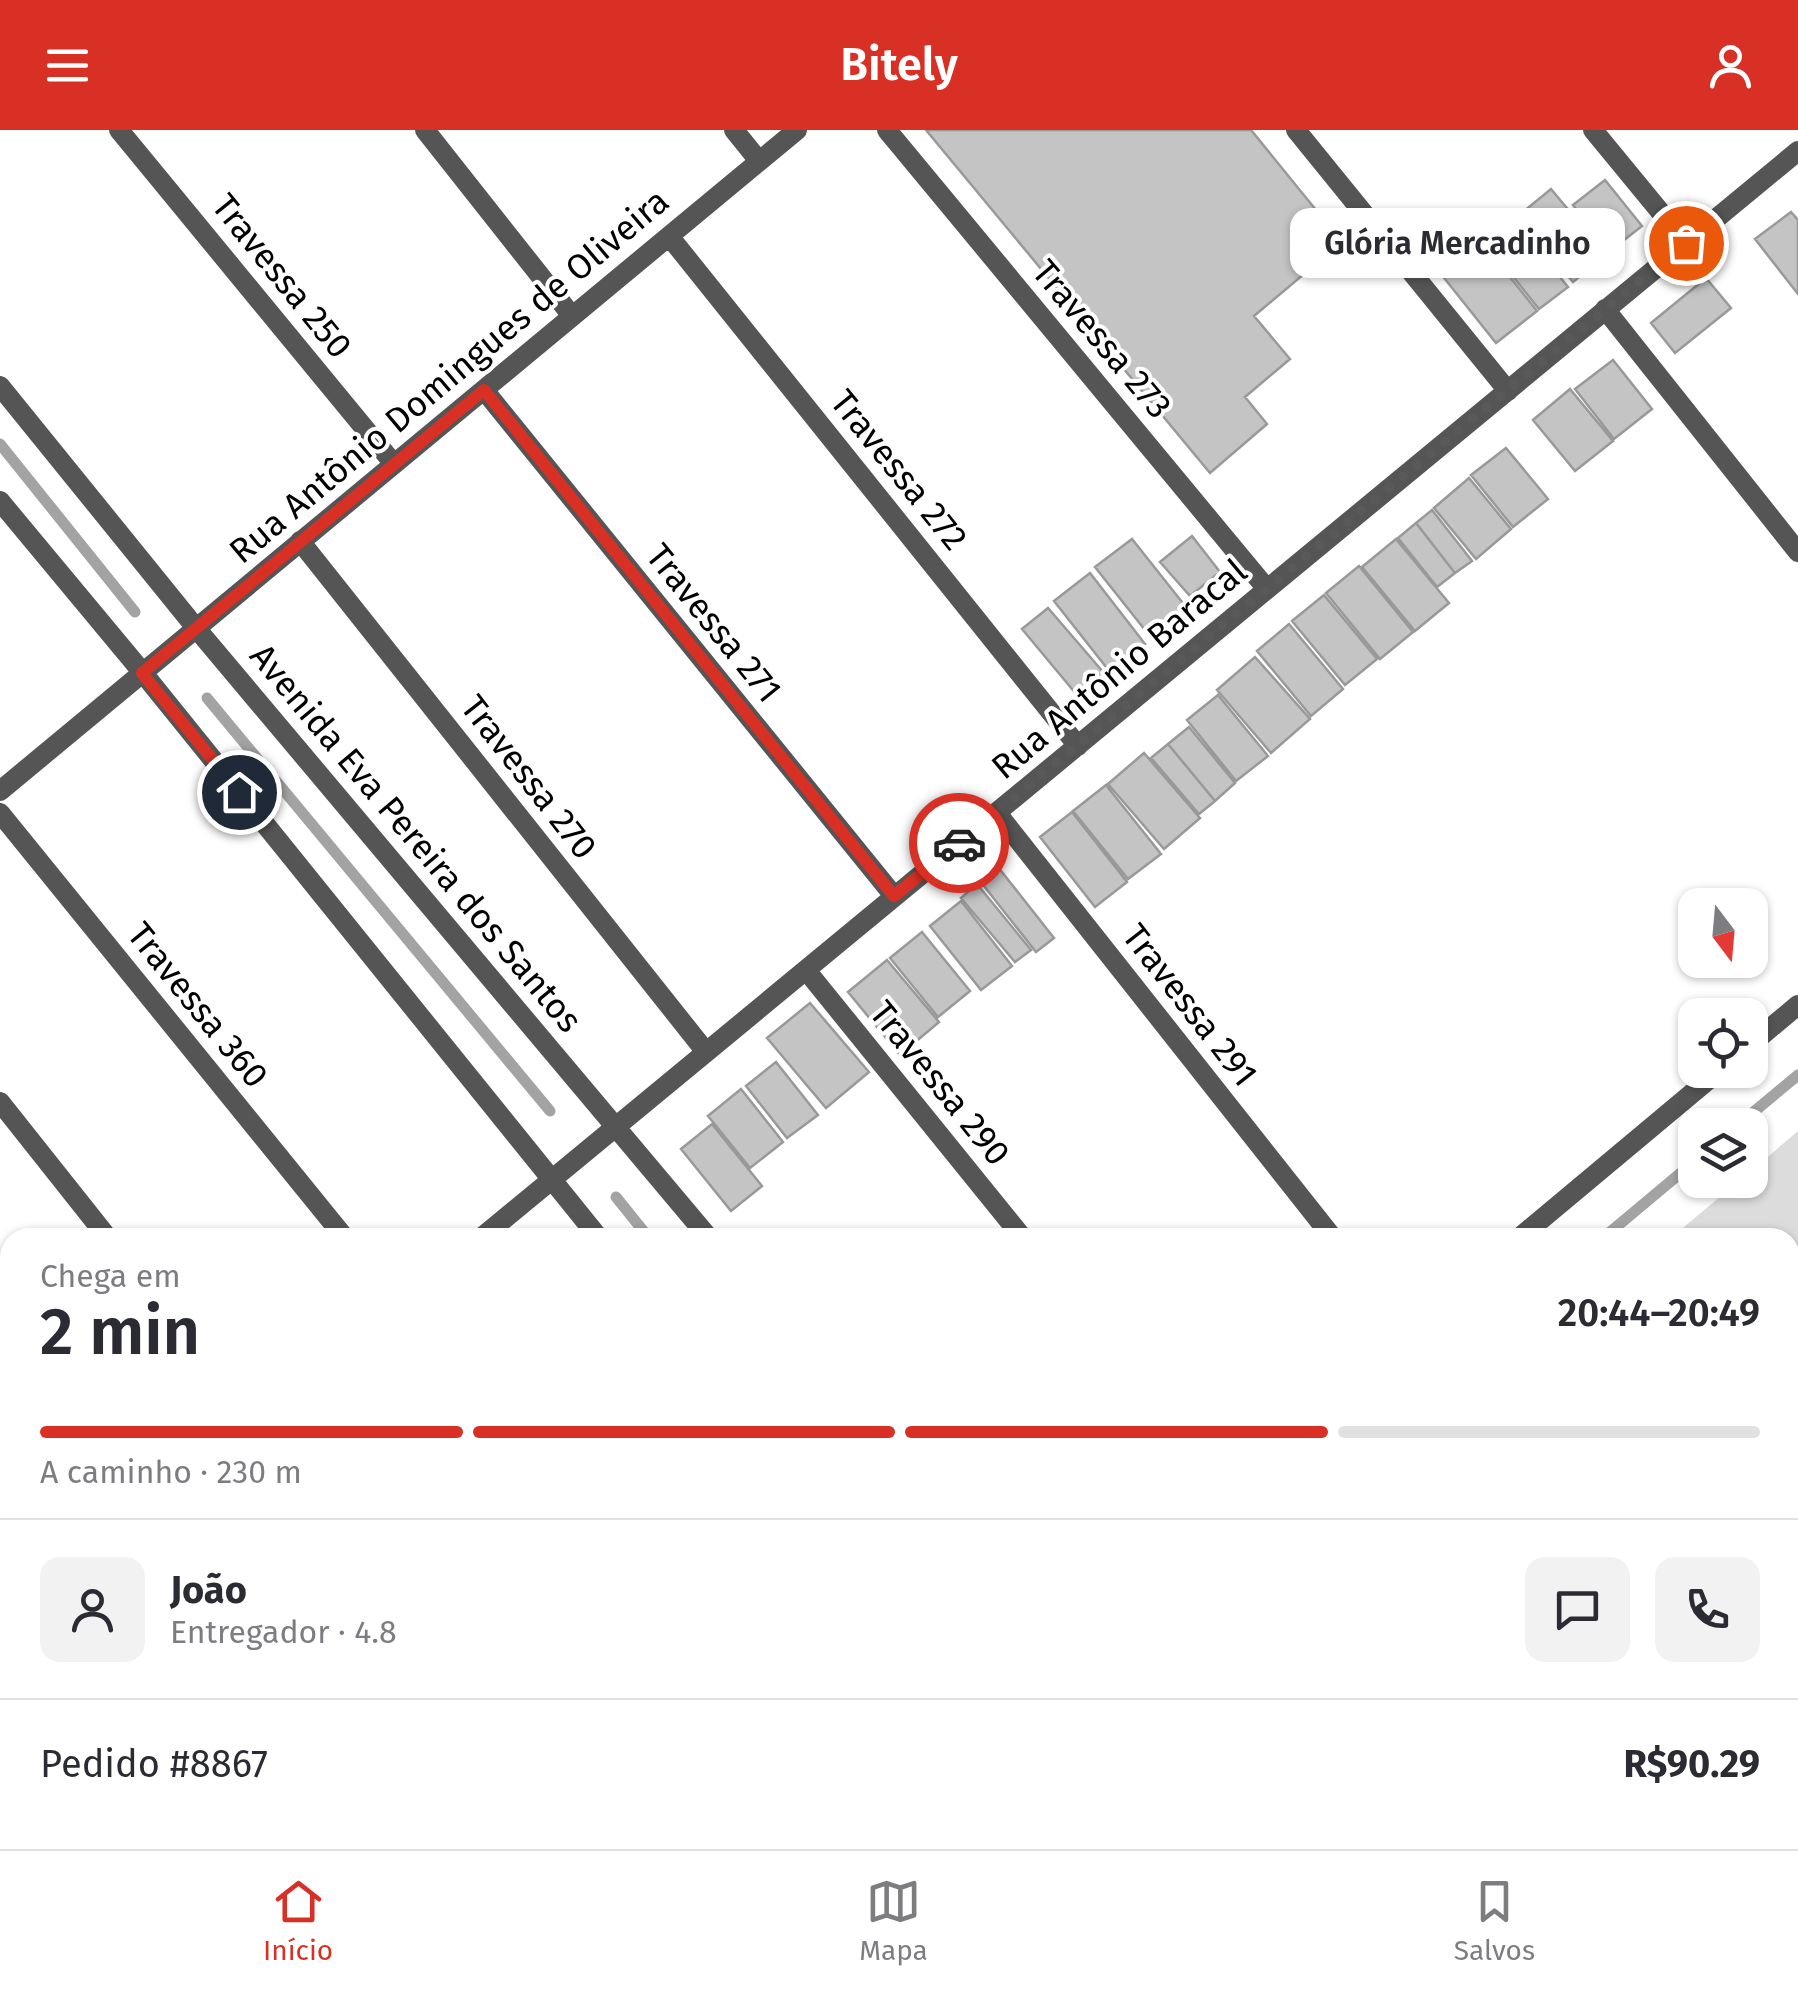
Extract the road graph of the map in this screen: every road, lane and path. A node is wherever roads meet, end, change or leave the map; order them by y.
1 (119, 130) edge
2 (425, 130) edge
3 (734, 130) edge
4 (796, 130) edge
5 (887, 130) edge
6 (1296, 130) edge
7 (1593, 130) edge
8 (759, 161) junction
9 (1794, 163) edge
10 (669, 236) junction
11 (1686, 243) junction
12 (1605, 310) junction
13 (572, 316) junction
14 (0, 386) edge
15 (484, 390) junction
16 (1508, 390) junction
17 (394, 464) junction
18 (0, 501) edge
19 (300, 541) junction
20 (1798, 552) edge
21 (1267, 589) junction
22 (196, 628) junction
23 (142, 673) junction
24 (1078, 746) junction
25 (0, 790) edge
26 (997, 812) junction
27 (0, 814) edge
28 (894, 896) junction
29 (806, 970) junction
30 (1798, 1005) edge
31 (1768, 1030) edge
32 (706, 1052) junction
33 (1698, 1088) edge
34 (0, 1102) edge
35 (616, 1126) junction
36 (553, 1179) junction
37 (100, 1228) edge
38 (337, 1228) edge
39 (494, 1228) edge
40 (592, 1228) edge
41 (700, 1228) edge
42 (1015, 1228) edge
43 (1325, 1228) edge
44 (1531, 1228) edge

1 - 17 street, Travessa 250
2 - 13 street
3 - 8 street
4 - 8 street, Rua Antônio Domingues de Oliveira
5 - 21 street, Travessa 273
6 - 16 street
7 - 11 street
8 - 10 street, Rua Antônio Domingues de Oliveira
9 - 11 street, Rua Antônio Baracal
10 - 13 street, Rua Antônio Domingues de Oliveira
10 - 24 street, Travessa 272
11 - 12 street, Rua Antônio Baracal
12 - 16 street, Rua Antônio Baracal
12 - 20 street
13 - 15 street, Rua Antônio Domingues de Oliveira
14 - 22 street, Avenida Eva Pereira dos Santos
15 - 17 street, Rua Antônio Domingues de Oliveira
15 - 28 street, Travessa 271
16 - 21 street, Rua Antônio Baracal
17 - 19 street, Rua Antônio Domingues de Oliveira
18 - 23 street
19 - 22 street, Rua Antônio Domingues de Oliveira
19 - 32 street, Travessa 270
21 - 24 street, Rua Antônio Baracal
22 - 23 street, Rua Antônio Domingues de Oliveira
22 - 35 street, Avenida Eva Pereira dos Santos
23 - 25 street, Rua Antônio Domingues de Oliveira
23 - 36 street
24 - 26 street, Rua Antônio Baracal
26 - 28 street, Rua Antônio Baracal
26 - 43 street, Travessa 291
27 - 38 street, Travessa 360
28 - 29 street, Rua Antônio Baracal
29 - 32 street, Rua Antônio Baracal
29 - 42 street, Travessa 290
30 - 31 street
32 - 35 street, Rua Antônio Baracal
33 - 44 street
34 - 37 street
35 - 36 street, Rua Antônio Baracal
35 - 41 street, Avenida Eva Pereira dos Santos
36 - 39 street, Rua Antônio Baracal
36 - 40 street

